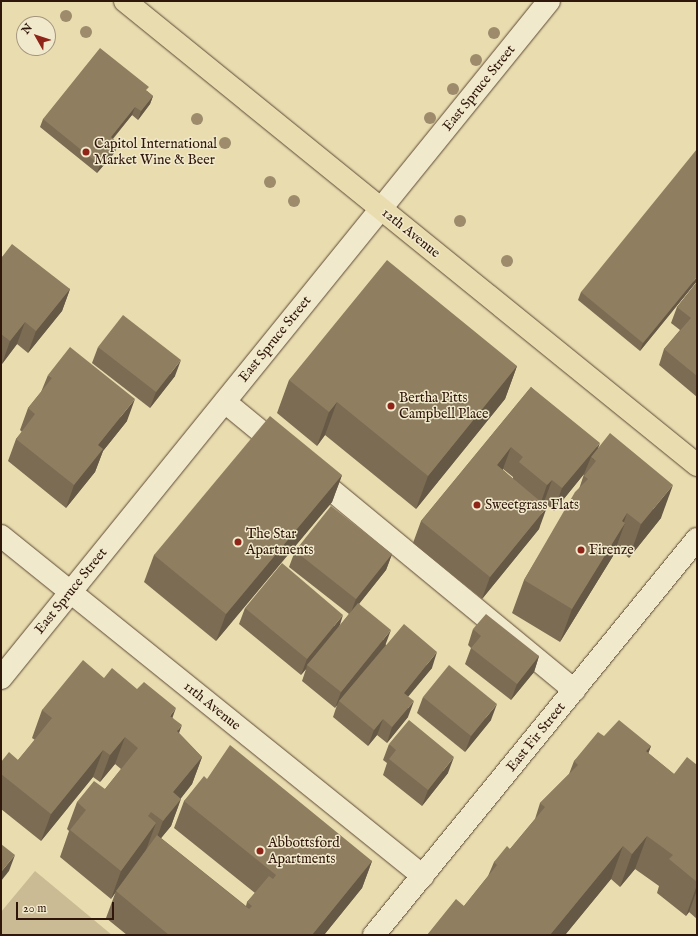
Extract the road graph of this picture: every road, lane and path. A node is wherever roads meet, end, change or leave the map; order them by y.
1 (125, 1) edge
2 (549, 1) edge
3 (381, 209) junction
4 (225, 402) junction
5 (697, 465) edge
6 (1, 536) edge
7 (697, 539) edge
8 (70, 592) junction
9 (1, 678) edge
10 (574, 690) junction
11 (423, 876) junction
12 (374, 935) edge

1 - 3 main road, 12th Avenue
2 - 3 street, East Spruce Street
3 - 4 street, East Spruce Street
3 - 5 main road, 12th Avenue
4 - 8 street, East Spruce Street
4 - 10 street
6 - 8 street, 11th Avenue
7 - 10 street, East Fir Street
8 - 9 street, East Spruce Street
8 - 11 street, 11th Avenue
10 - 11 street, East Fir Street
11 - 12 street, East Fir Street

